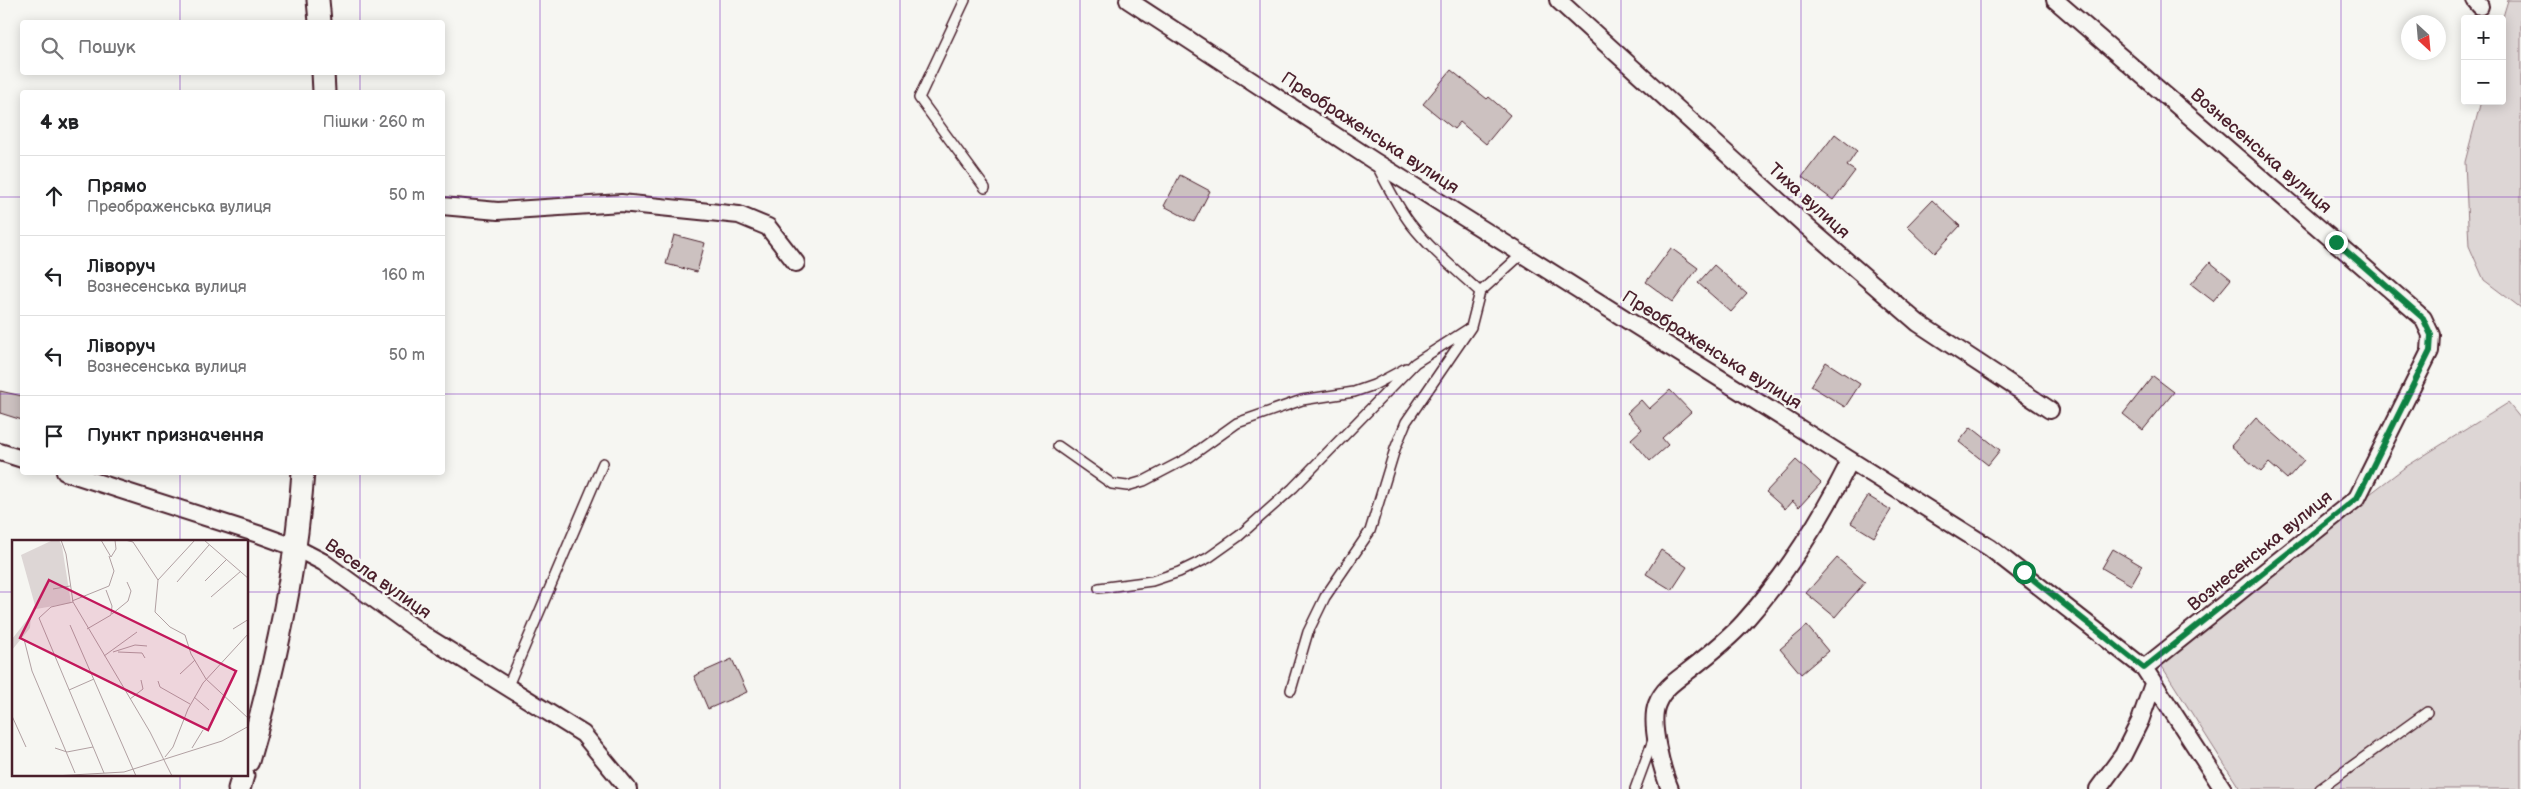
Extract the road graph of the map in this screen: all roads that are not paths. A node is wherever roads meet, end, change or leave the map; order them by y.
1 (318, 0) edge
2 (964, 0) edge
3 (1128, 0) edge
4 (1558, 0) edge
5 (2055, 0) edge
6 (320, 20) edge
7 (323, 75) edge
8 (324, 90) edge
9 (1374, 161) junction
10 (985, 188) dead end
11 (445, 206) edge
12 (1522, 254) junction
13 (796, 263) dead end
14 (1480, 292) junction
15 (1471, 327) junction
16 (1414, 363) junction
17 (2050, 410) dead end
18 (1058, 446) dead end
19 (0, 452) edge
20 (20, 458) edge
21 (1850, 461) junction
22 (603, 462) dead end
23 (74, 475) edge
24 (303, 475) edge
25 (294, 547) junction
26 (1099, 588) dead end
27 (2144, 668) junction
28 (2153, 684) junction
29 (507, 688) junction
30 (1291, 690) dead end
31 (2427, 712) dead end
32 (1656, 733) junction
33 (249, 757) edge
34 (243, 776) edge
35 (239, 789) edge
36 (628, 789) edge
37 (1635, 789) edge
38 (1670, 789) edge
39 (2098, 789) edge
40 (2223, 789) edge
41 (2320, 789) edge

1 - 6 street
2 - 10 lane
3 - 9 street, Преображенська вулиця
4 - 17 street, Тиха вулиця
5 - 27 street, Вознесенська вулиця
7 - 8 street
9 - 12 street, Преображенська вулиця
9 - 14 lane
11 - 13 street
12 - 14 lane
12 - 21 street, Преображенська вулиця
14 - 15 lane
15 - 16 lane
15 - 30 lane
16 - 18 lane
16 - 26 lane
19 - 20 street
21 - 27 street, Преображенська вулиця
21 - 32 street
22 - 29 lane
23 - 25 street, Весела вулиця
24 - 25 street
25 - 29 street, Весела вулиця
25 - 33 street
27 - 28 street, Преображенська вулиця
28 - 39 street
28 - 40 street, Преображенська вулиця
29 - 36 street, Весела вулиця
31 - 41 lane
32 - 37 lane
32 - 38 street
34 - 35 street

